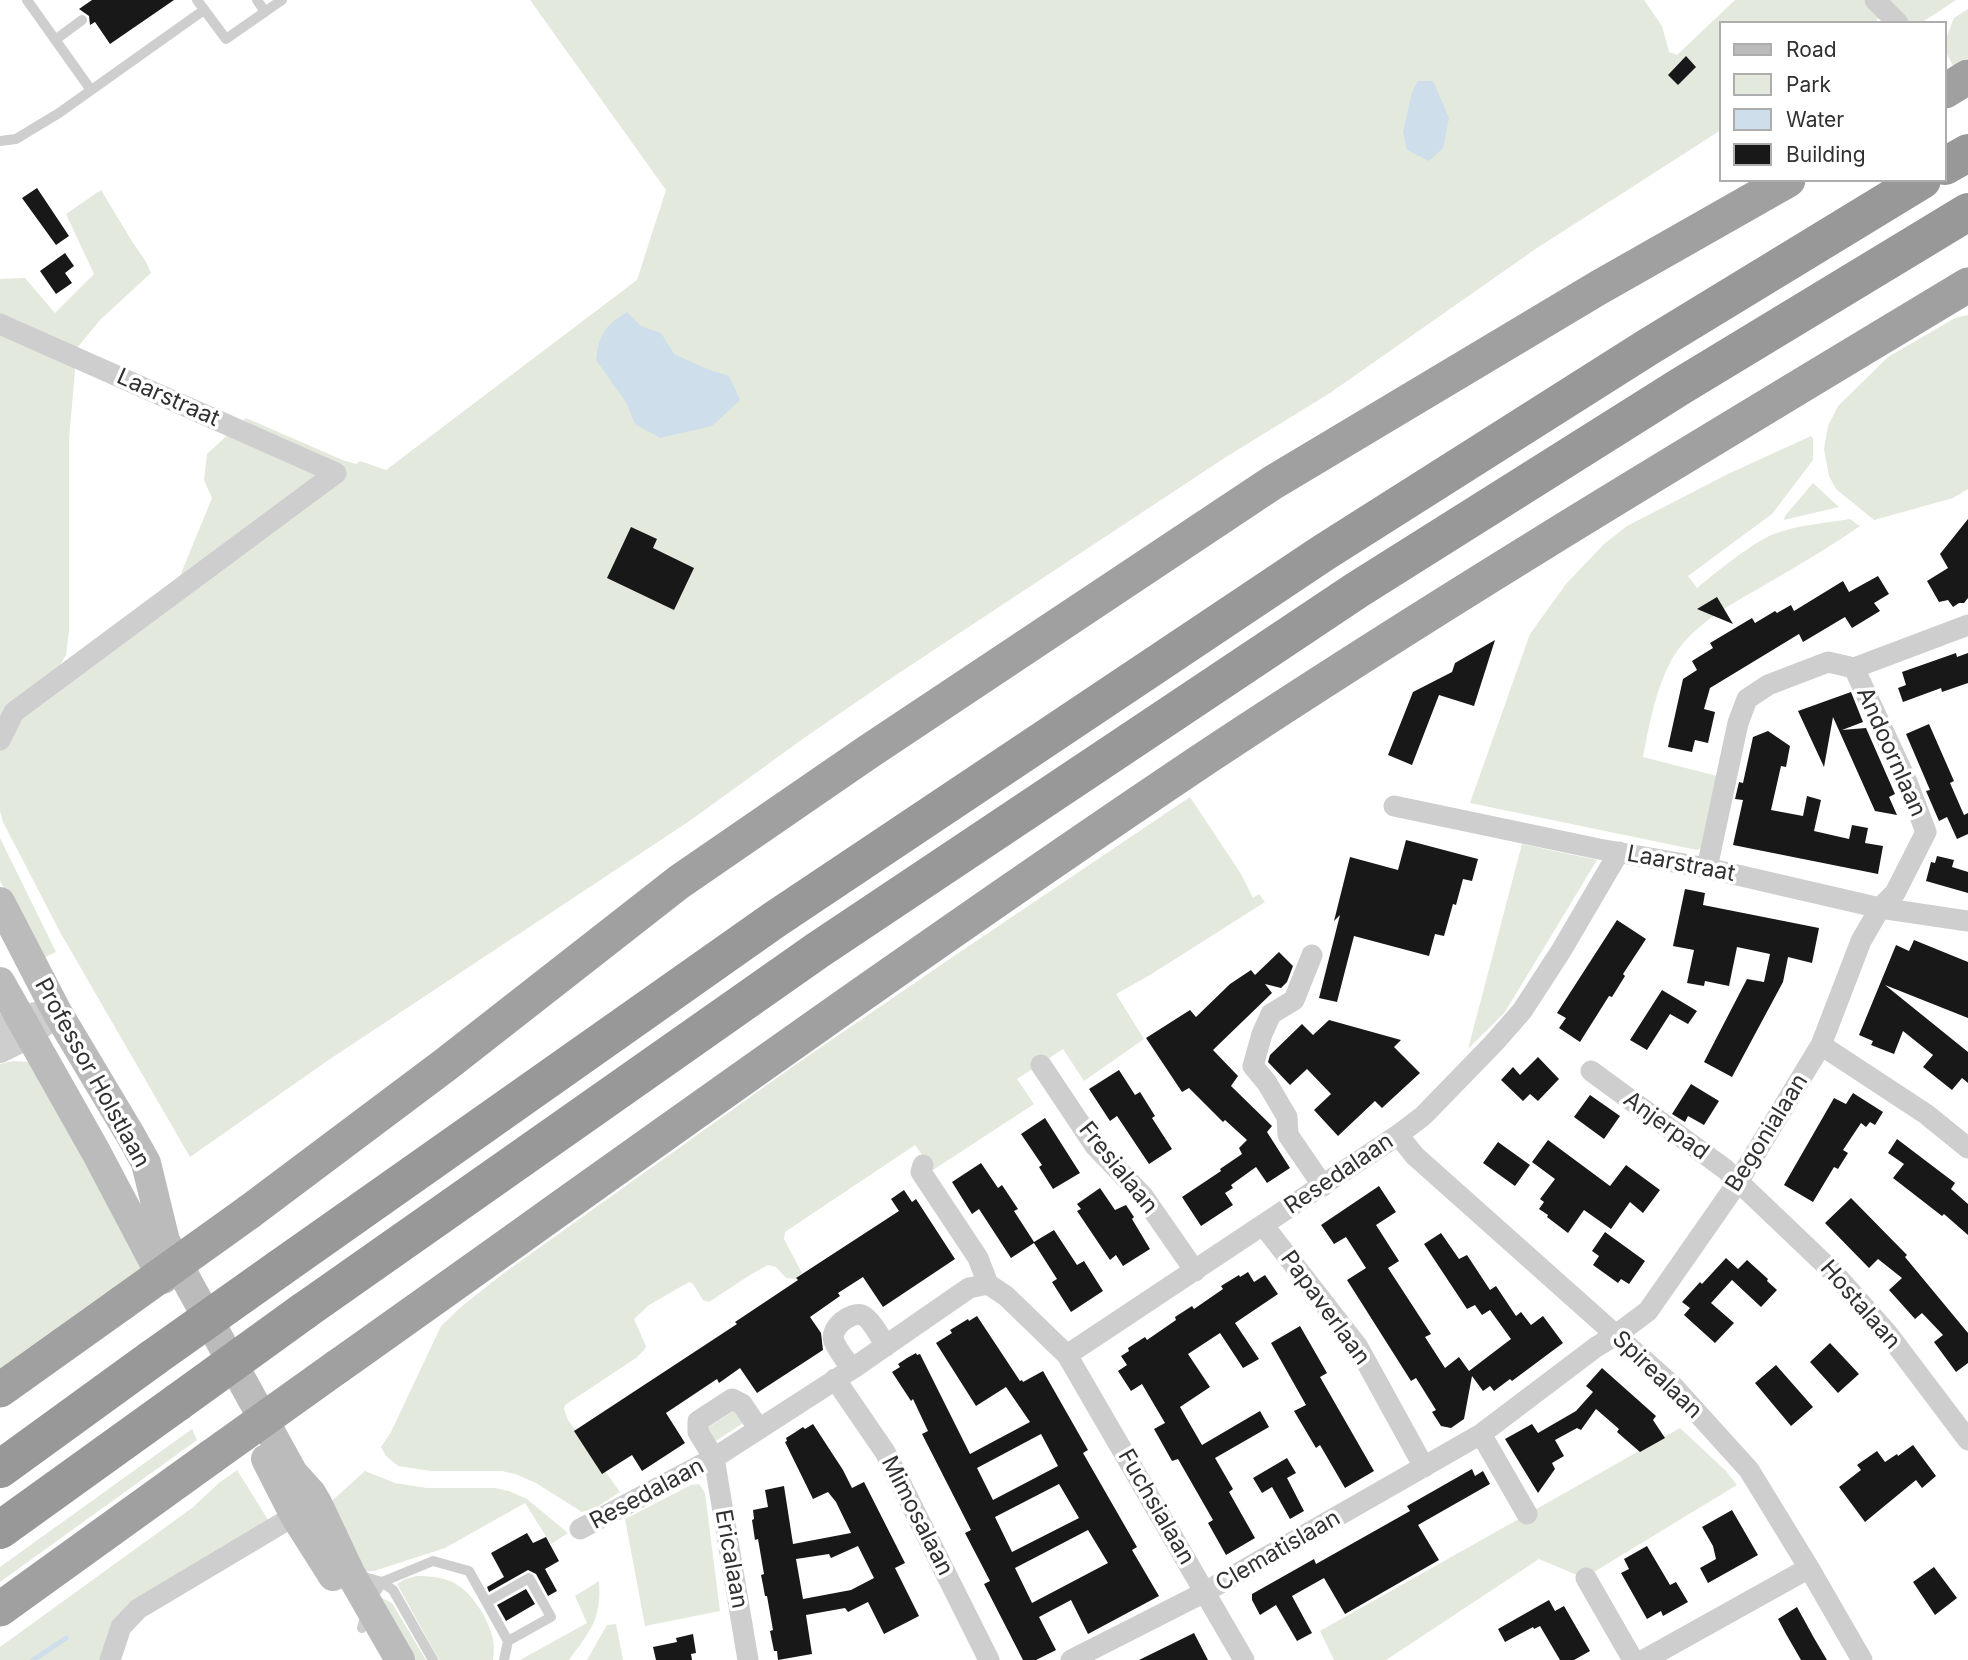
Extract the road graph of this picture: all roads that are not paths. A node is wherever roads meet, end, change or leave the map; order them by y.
1 (27, 0) edge
2 (257, 0) edge
3 (282, 0) edge
4 (1875, 0) edge
5 (200, 5) edge
6 (265, 12) junction
7 (82, 20) dead end
8 (1896, 21) edge
9 (55, 40) junction
10 (1947, 73) edge
11 (1968, 77) edge
12 (91, 90) junction
13 (1947, 90) edge
14 (1968, 93) edge
15 (0, 141) edge
16 (1968, 153) edge
17 (1947, 165) edge
18 (1784, 182) edge
19 (1919, 182) edge
20 (1968, 212) edge
21 (1968, 285) edge
22 (0, 324) edge
23 (1968, 625) edge
24 (1854, 668) junction
25 (0, 740) edge
26 (1394, 806) dead end
27 (1619, 852) junction
28 (1707, 868) junction
29 (0, 902) edge
30 (1880, 908) junction
31 (1968, 921) edge
32 (1312, 955) dead end
33 (0, 982) edge
34 (57, 1012) junction
35 (17, 1027) edge
36 (1821, 1045) junction
37 (0, 1050) edge
38 (1041, 1065) dead end
39 (1591, 1072) dead end
40 (1398, 1135) junction
41 (1968, 1148) edge
42 (923, 1166) dead end
43 (1738, 1182) junction
44 (1323, 1186) junction
45 (1263, 1225) junction
46 (1195, 1271) junction
47 (988, 1284) junction
48 (1616, 1335) junction
49 (886, 1346) junction
50 (1067, 1355) junction
51 (843, 1374) junction
52 (0, 1390) edge
53 (759, 1429) junction
54 (1482, 1434) junction
55 (1968, 1440) edge
56 (714, 1458) junction
57 (1424, 1467) junction
58 (0, 1469) edge
59 (306, 1509) junction
60 (1527, 1514) dead end
61 (580, 1529) dead end
62 (0, 1530) edge
63 (1809, 1568) junction
64 (1586, 1578) dead end
65 (1205, 1592) junction
66 (487, 1602) junction
67 (371, 1604) junction
68 (0, 1609) edge
69 (508, 1641) junction
70 (1644, 1659) edge
71 (110, 1660) edge
72 (380, 1660) edge
73 (400, 1660) edge
74 (433, 1660) edge
75 (504, 1660) edge
76 (748, 1660) edge
77 (989, 1660) edge
78 (1071, 1660) edge
79 (1244, 1660) edge
80 (1862, 1660) edge

1 - 9 lane
2 - 6 lane
3 - 6 lane
4 - 8 street
5 - 6 lane
5 - 12 lane
7 - 9 lane
9 - 12 lane
10 - 14 street
11 - 13 highway, bridge
12 - 15 lane
16 - 17 highway
18 - 52 highway, bridge
19 - 58 highway, bridge
20 - 62 highway, bridge
21 - 68 highway, bridge
22 - 25 street, Laarstraat
23 - 24 street
24 - 28 street
24 - 30 street, Andoornlaan
26 - 27 street, Laarstraat
27 - 28 street, Laarstraat
27 - 40 street, Resedalaan
28 - 30 street, Laarstraat
29 - 34 main road, Professor Holstlaan
30 - 31 street, Laarstraat
30 - 36 street, Begonialaan
32 - 44 street
33 - 35 main road, Professor Holstlaan
34 - 35 street
34 - 59 main road, Professor Holstlaan
35 - 37 street
35 - 59 main road, Professor Holstlaan
36 - 41 street
36 - 43 street, Begonialaan
38 - 46 street, Fresialaan
39 - 43 street, Anjerpad
40 - 44 street, Resedalaan
40 - 48 street, Spirealaan
42 - 47 street
43 - 48 street, Begonialaan
43 - 55 street, Hostalaan
44 - 45 street, Resedalaan
45 - 46 street, Resedalaan
45 - 57 street, Papaverlaan
46 - 50 street, Resedalaan
47 - 49 street, Resedalaan
47 - 50 street
48 - 54 street, Clematislaan
48 - 63 street, Spirealaan
49 - 51 street, Resedalaan
49 - 51 street
50 - 65 street, Fuchsialaan
51 - 53 street, Resedalaan
51 - 77 street, Mimosalaan
53 - 56 street, Resedalaan
53 - 56 street, Resedalaan
54 - 57 street, Clematislaan
54 - 60 street
56 - 61 street, Resedalaan
56 - 76 street, Ericalaan
57 - 65 street, Clematislaan
59 - 67 main road
59 - 67 main road
59 - 71 street
63 - 70 street
63 - 80 street, Spirealaan
64 - 70 street
65 - 78 street, Clematislaan
65 - 79 street, Fuchsialaan
66 - 67 lane
66 - 69 lane
66 - 69 lane
67 - 72 main road
67 - 73 main road
67 - 74 lane
69 - 75 lane

